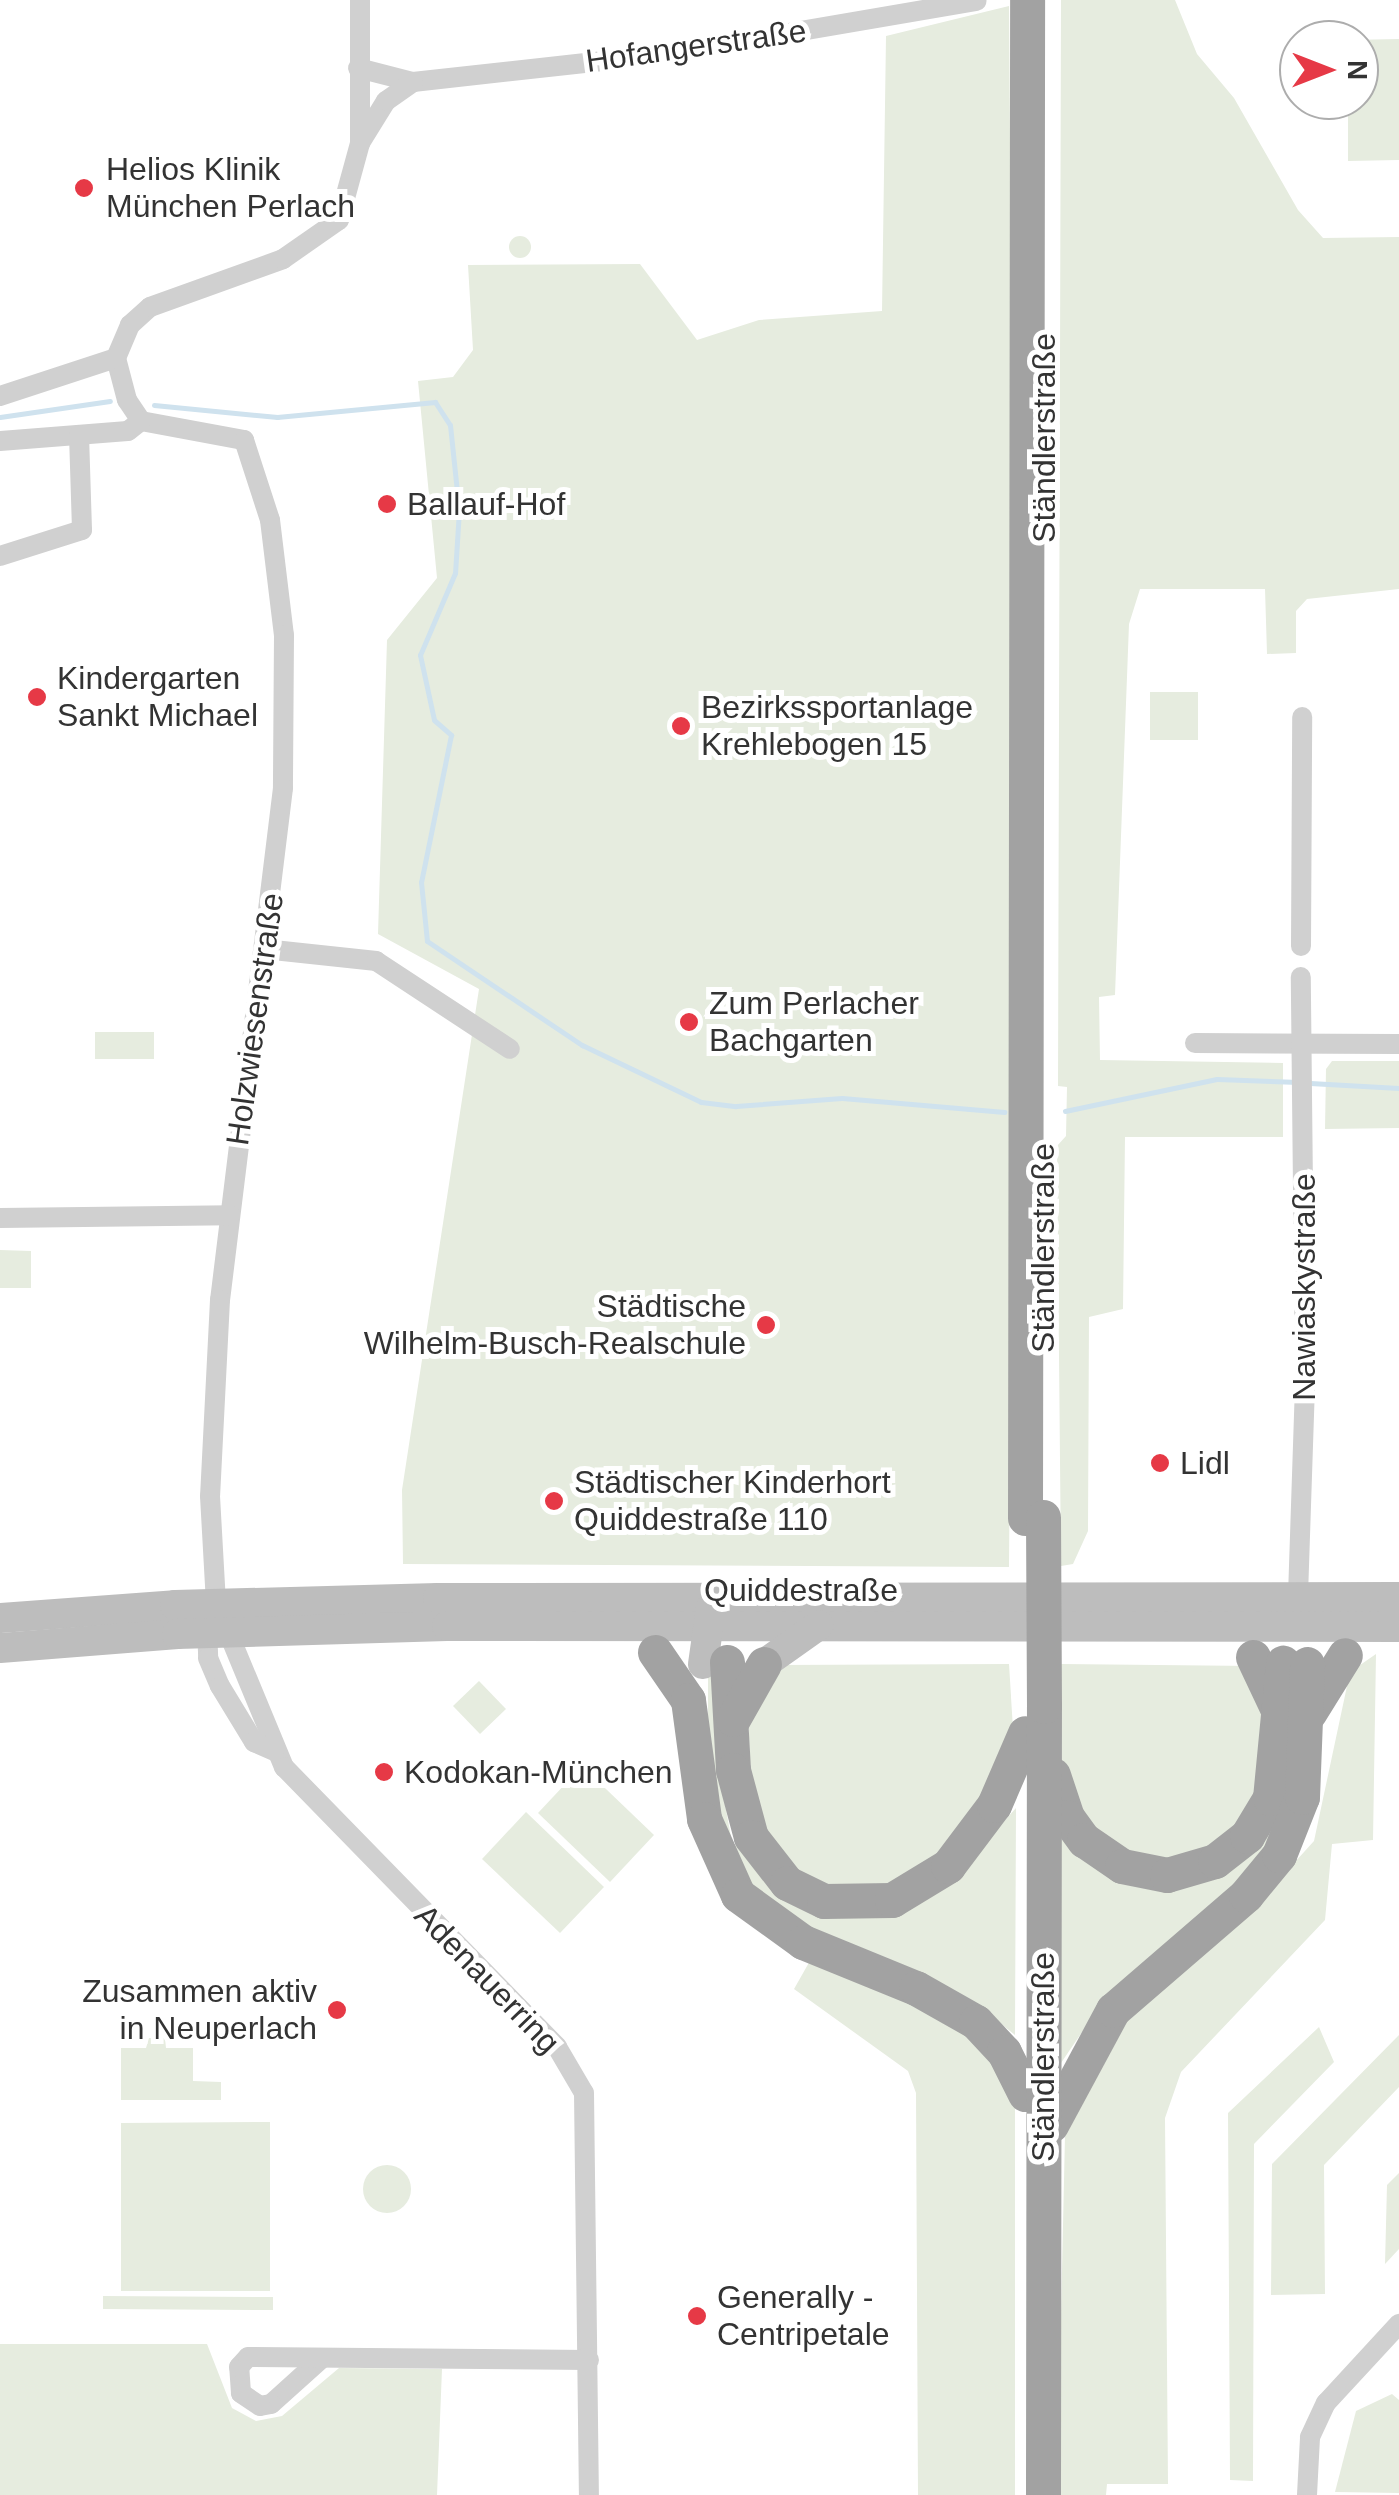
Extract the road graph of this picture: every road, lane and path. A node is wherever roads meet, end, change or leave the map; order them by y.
1 (360, 0) edge
2 (1027, 0) edge
3 (1044, 0) edge
4 (977, 1) edge
5 (358, 68) junction
6 (413, 82) junction
7 (360, 143) junction
8 (116, 358) junction
9 (0, 396) edge
10 (141, 421) junction
11 (78, 434) junction
12 (0, 440) edge
13 (0, 556) edge
14 (1302, 717) dead end
15 (1301, 946) dead end
16 (264, 949) junction
17 (1301, 978) dead end
18 (1195, 1043) dead end
19 (1304, 1044) junction
20 (1399, 1044) edge
21 (510, 1048) dead end
22 (230, 1215) junction
23 (0, 1218) edge
24 (1034, 1517) junction
25 (1399, 1597) edge
26 (216, 1603) junction
27 (715, 1615) junction
28 (1296, 1616) junction
29 (0, 1618) edge
30 (606, 1624) junction
31 (1207, 1625) junction
32 (819, 1626) junction
33 (1386, 1627) edge
34 (217, 1632) junction
35 (0, 1648) edge
36 (655, 1652) joint
37 (1345, 1655) joint
38 (1281, 1661) junction
39 (715, 1663) junction
40 (764, 1664) joint
41 (1293, 1716) junction
42 (1034, 1720) junction
43 (731, 1724) junction
44 (700, 1766) junction
45 (1025, 2094) junction
46 (1043, 2145) junction
47 (1399, 2324) edge
48 (321, 2358) dead end
49 (589, 2360) junction
50 (589, 2495) edge
51 (1024, 2495) edge
52 (1043, 2495) edge
53 (1307, 2495) edge

1 - 5 street
2 - 24 highway, Ständlerstraße
3 - 24 highway, Ständlerstraße
4 - 6 street, Hofangerstraße
5 - 6 street, Hofangerstraße
5 - 7 street
6 - 7 street
7 - 8 street
8 - 9 street
8 - 10 street
10 - 11 street
10 - 16 street, Holzwiesenstraße
11 - 12 street
11 - 13 street
14 - 15 street
16 - 21 street
16 - 22 street, Holzwiesenstraße
17 - 19 street, Nawiaskystraße
18 - 19 street
19 - 20 street
19 - 28 street, Nawiaskystraße
22 - 23 street
22 - 26 street, Holzwiesenstraße
24 - 42 highway, Ständlerstraße
25 - 28 main road, Quiddestraße
26 - 27 main road, Quiddestraße
26 - 29 main road, Quiddestraße
26 - 34 street
27 - 28 main road, Quiddestraße
27 - 30 main road, Quiddestraße
27 - 32 main road, Quiddestraße
27 - 39 main road
28 - 31 main road, Quiddestraße
28 - 33 main road, Quiddestraße
28 - 38 main road
30 - 34 main road, Quiddestraße
30 - 36 main road
31 - 32 main road, Quiddestraße
31 - 38 main road
32 - 40 main road
33 - 37 main road
34 - 35 main road, Quiddestraße
34 - 49 street, Adenauerring
36 - 44 highway
37 - 41 highway
38 - 41 highway
38 - 41 highway
39 - 43 highway
39 - 44 highway
40 - 43 highway
41 - 42 highway
41 - 46 highway
42 - 43 highway
42 - 45 highway, Ständlerstraße
42 - 46 highway, Ständlerstraße
44 - 45 highway
45 - 51 highway, Ständlerstraße
46 - 52 highway, Ständlerstraße
47 - 53 street
48 - 49 street
49 - 50 street, Adenauerring

